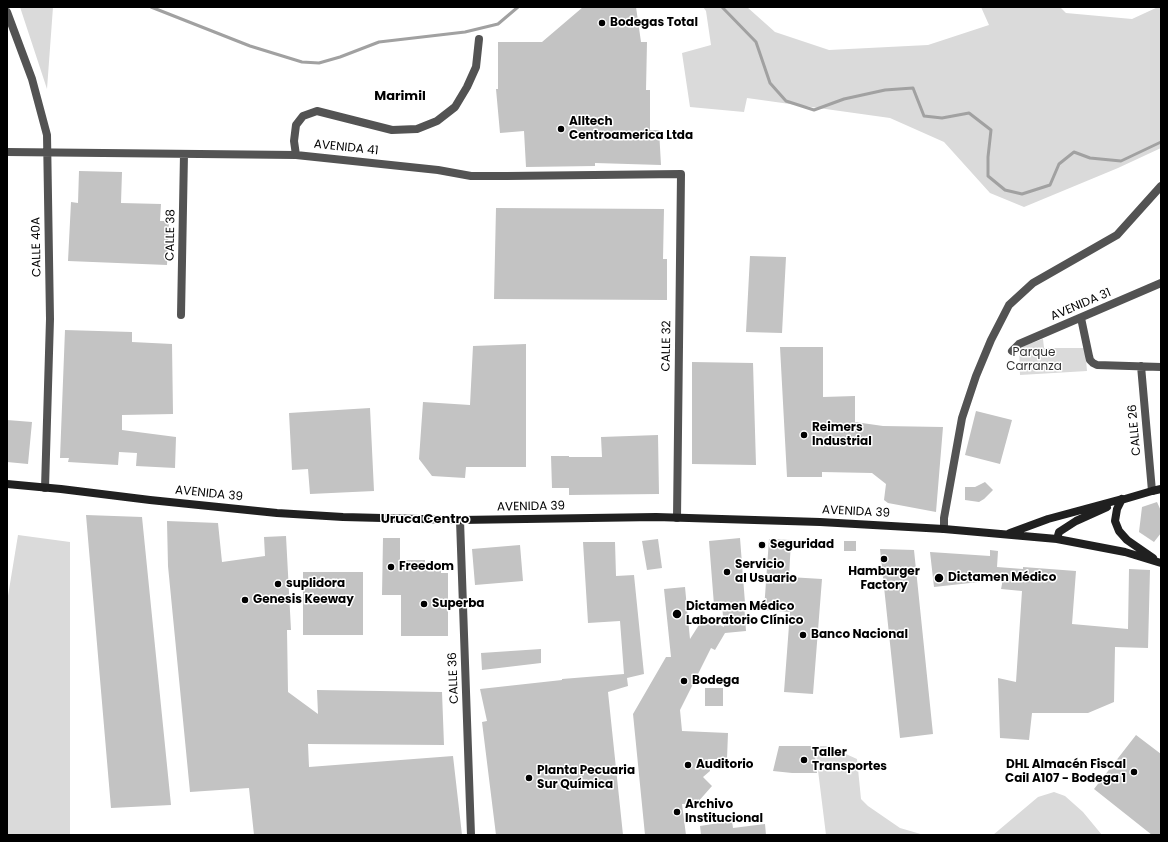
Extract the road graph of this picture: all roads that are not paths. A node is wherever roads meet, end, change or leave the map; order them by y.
1 (7, 12) edge
2 (479, 38) dead end
3 (7, 152) edge
4 (47, 153) junction
5 (184, 154) junction
6 (296, 155) junction
7 (681, 174) joint
8 (1161, 186) edge
9 (1161, 283) edge
10 (181, 315) dead end
11 (1081, 318) junction
12 (1012, 351) dead end
13 (1141, 366) junction
14 (1161, 367) edge
15 (7, 484) edge
16 (45, 488) junction
17 (1161, 489) edge
18 (1152, 491) junction
19 (1122, 499) junction
20 (677, 518) junction
21 (460, 520) junction
22 (944, 529) junction
23 (1007, 534) junction
24 (1057, 539) junction
25 (1160, 562) edge
26 (471, 835) edge

1 - 4 street, CALLE 40A
2 - 6 street
3 - 4 street, AVENIDA 41
4 - 5 street, AVENIDA 41
4 - 16 street, CALLE 40A
5 - 6 street, AVENIDA 41
5 - 10 street, CALLE 38
6 - 7 street, AVENIDA 41
7 - 20 street, CALLE 32
8 - 22 street
9 - 11 street, AVENIDA 31
11 - 12 street, AVENIDA 31
11 - 13 street
13 - 14 street
13 - 18 street, CALLE 26
15 - 16 main road, AVENIDA 39
16 - 21 main road, AVENIDA 39
17 - 18 main road
18 - 19 main road
19 - 23 main road
19 - 24 main road
19 - 25 main road
20 - 21 main road, AVENIDA 39
20 - 22 main road, AVENIDA 39
21 - 26 street, CALLE 36
22 - 23 main road, AVENIDA 39
23 - 24 main road, AVENIDA 39
24 - 25 main road, AVENIDA 39

